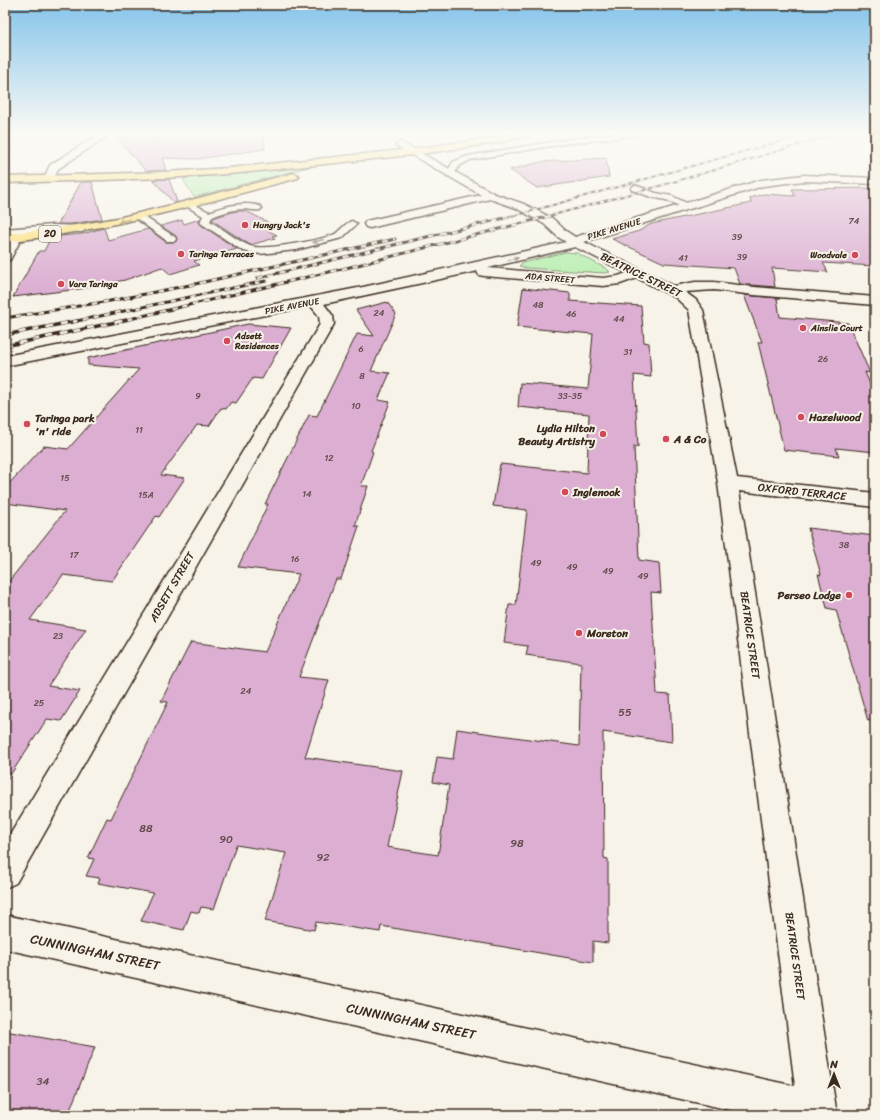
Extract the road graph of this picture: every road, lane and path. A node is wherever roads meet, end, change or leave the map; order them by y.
1 (259, 185) edge
2 (471, 185) edge
3 (754, 185) edge
4 (635, 188) dead end
5 (491, 196) junction
6 (188, 204) junction
7 (688, 206) junction
8 (257, 208) dead end
9 (208, 215) junction
10 (140, 217) junction
11 (338, 220) dead end
12 (352, 224) junction
13 (370, 224) joint
14 (9, 236) edge
15 (172, 239) dead end
16 (575, 242) junction
17 (5, 258) edge
18 (461, 272) junction
19 (637, 274) junction
20 (680, 295) junction
21 (875, 301) edge
22 (315, 302) junction
23 (5, 361) edge
24 (728, 483) junction
25 (875, 500) edge
26 (5, 872) edge
27 (5, 932) edge
28 (818, 1113) edge

1 - 6 highway, 20
2 - 5 street, BEATRICE STREET
3 - 7 street, PIKE AVENUE
4 - 7 lane
5 - 13 street
5 - 16 street, BEATRICE STREET
6 - 9 lane
6 - 10 highway, 20
7 - 16 street, PIKE AVENUE
8 - 9 lane
12 -> 9 lane
10 -> 14 highway, 20
10 - 15 lane
11 - 12 lane
12 - 13 lane
14 - 17 street
18 -> 16 street, PIKE AVENUE
16 - 19 street, BEATRICE STREET
18 - 19 street, ADA STREET
18 - 22 street, PIKE AVENUE
19 - 20 street, BEATRICE STREET
20 - 21 street
20 - 24 street, BEATRICE STREET
22 - 23 street, PIKE AVENUE
22 - 26 street, ADSETT STREET
24 - 25 street, OXFORD TERRACE
24 - 28 street, BEATRICE STREET
27 - 28 street, CUNNINGHAM STREET

